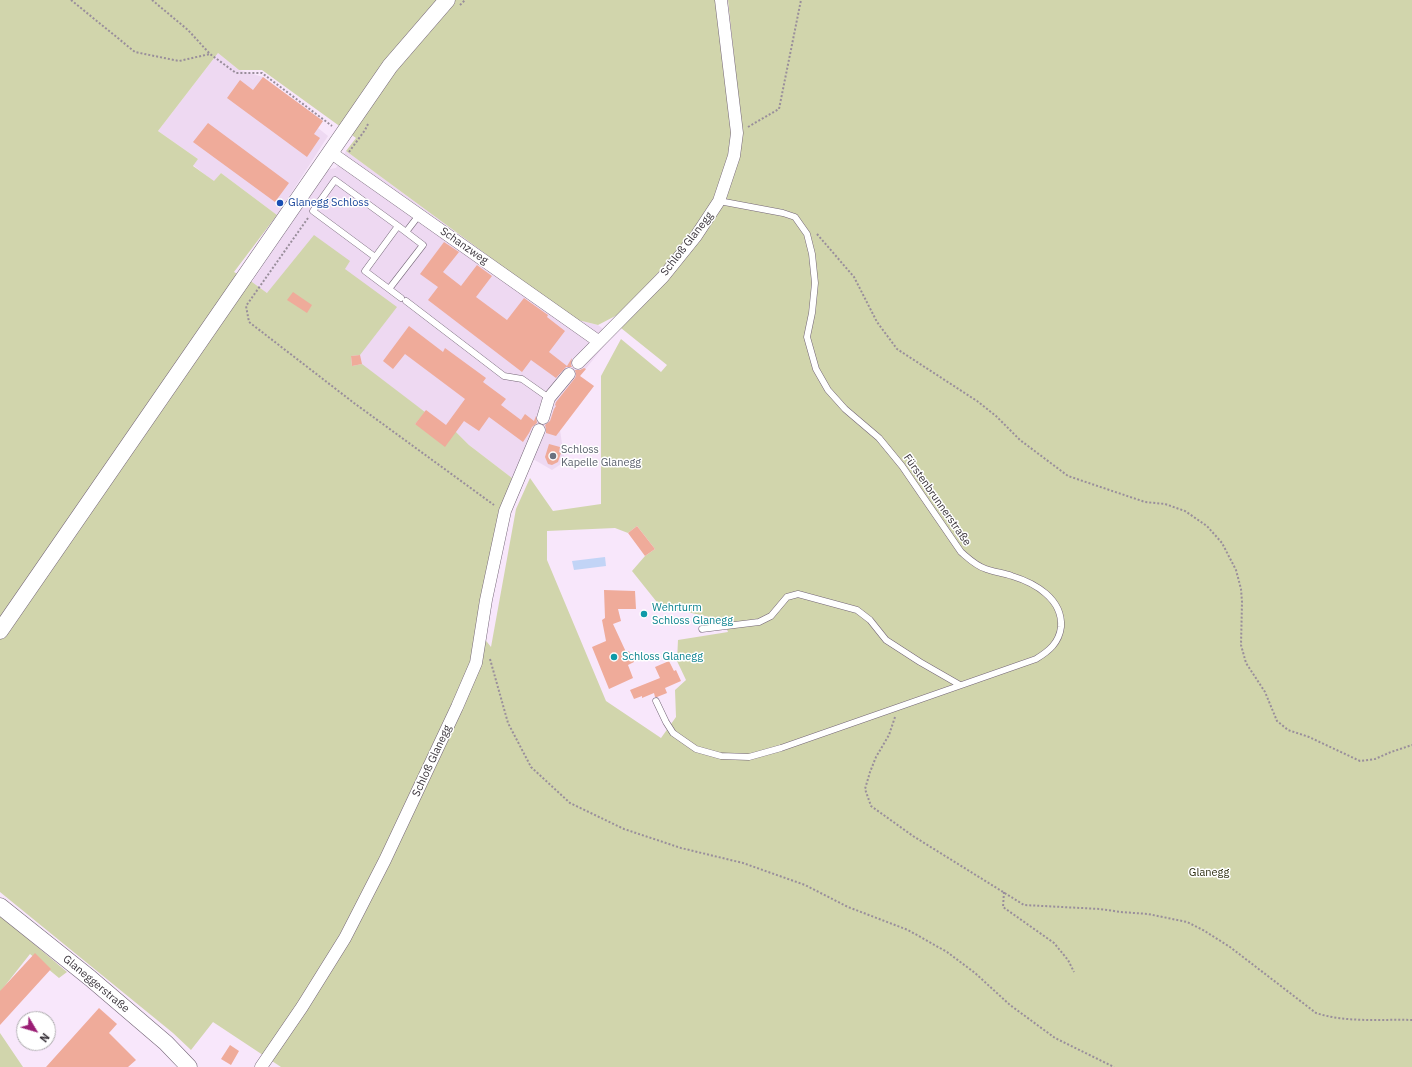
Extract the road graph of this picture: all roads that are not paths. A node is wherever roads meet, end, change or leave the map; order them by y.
1 (721, 0) edge
2 (453, 3) edge
3 (337, 156) junction
4 (719, 201) junction
5 (416, 219) dead end
6 (398, 226) junction
7 (406, 232) junction
8 (375, 257) junction
9 (389, 289) junction
10 (598, 341) junction
11 (578, 363) dead end
12 (569, 374) dead end
13 (549, 398) junction
14 (543, 418) dead end
15 (538, 430) dead end
16 (702, 628) dead end
17 (0, 631) edge
18 (960, 685) junction
19 (656, 701) dead end
20 (0, 906) edge
21 (189, 1067) edge
22 (261, 1067) edge

1 - 4 street, Schloß Glanegg
2 - 3 street
3 - 10 street, Schanzweg
3 - 17 street
4 - 10 street, Schloß Glanegg
4 - 18 lane, Fürstenbrunnerstraße
5 - 7 lane
6 - 7 lane
6 - 8 lane
6 - 8 lane
7 - 9 lane
8 - 9 lane
9 - 13 lane
10 - 11 street, Schloß Glanegg
12 - 13 street
13 - 14 street
15 - 22 street, Schloß Glanegg
16 - 18 lane
18 - 19 lane, Fürstenbrunnerstraße
20 - 21 street, Glaneggerstraße

